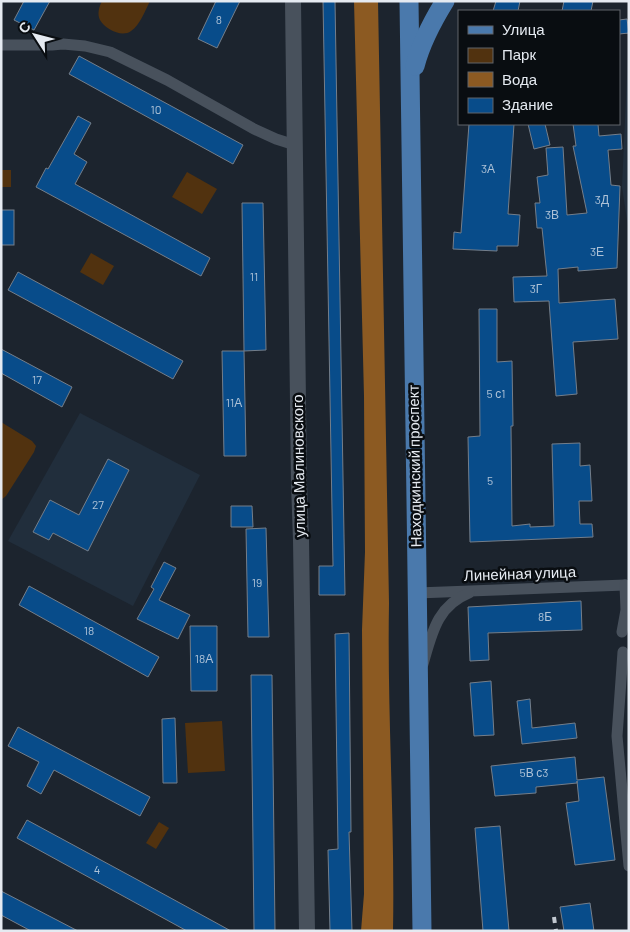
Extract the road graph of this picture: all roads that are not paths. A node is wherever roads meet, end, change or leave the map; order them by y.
1 (293, 1) edge
2 (409, 1) edge
3 (445, 1) edge
4 (1, 45) edge
5 (411, 110) junction
6 (295, 145) junction
7 (627, 586) edge
8 (474, 591) junction
9 (417, 594) junction
10 (629, 621) edge
11 (622, 632) junction
12 (626, 656) edge
13 (418, 682) junction
14 (629, 866) edge
15 (306, 931) edge
16 (422, 931) edge

1 - 6 main road, улица Малиновского
2 - 5 main road, Находкинский проспект
3 - 5 main road
4 - 6 street
5 - 9 main road, Находкинский проспект
6 - 15 main road, улица Малиновского
7 - 8 street, Линейная улица
7 - 11 street
8 - 9 street, Линейная улица
8 - 13 street
9 - 13 main road, Находкинский проспект
10 - 11 street
11 - 12 street
12 - 14 street
13 - 16 main road, Находкинский проспект

